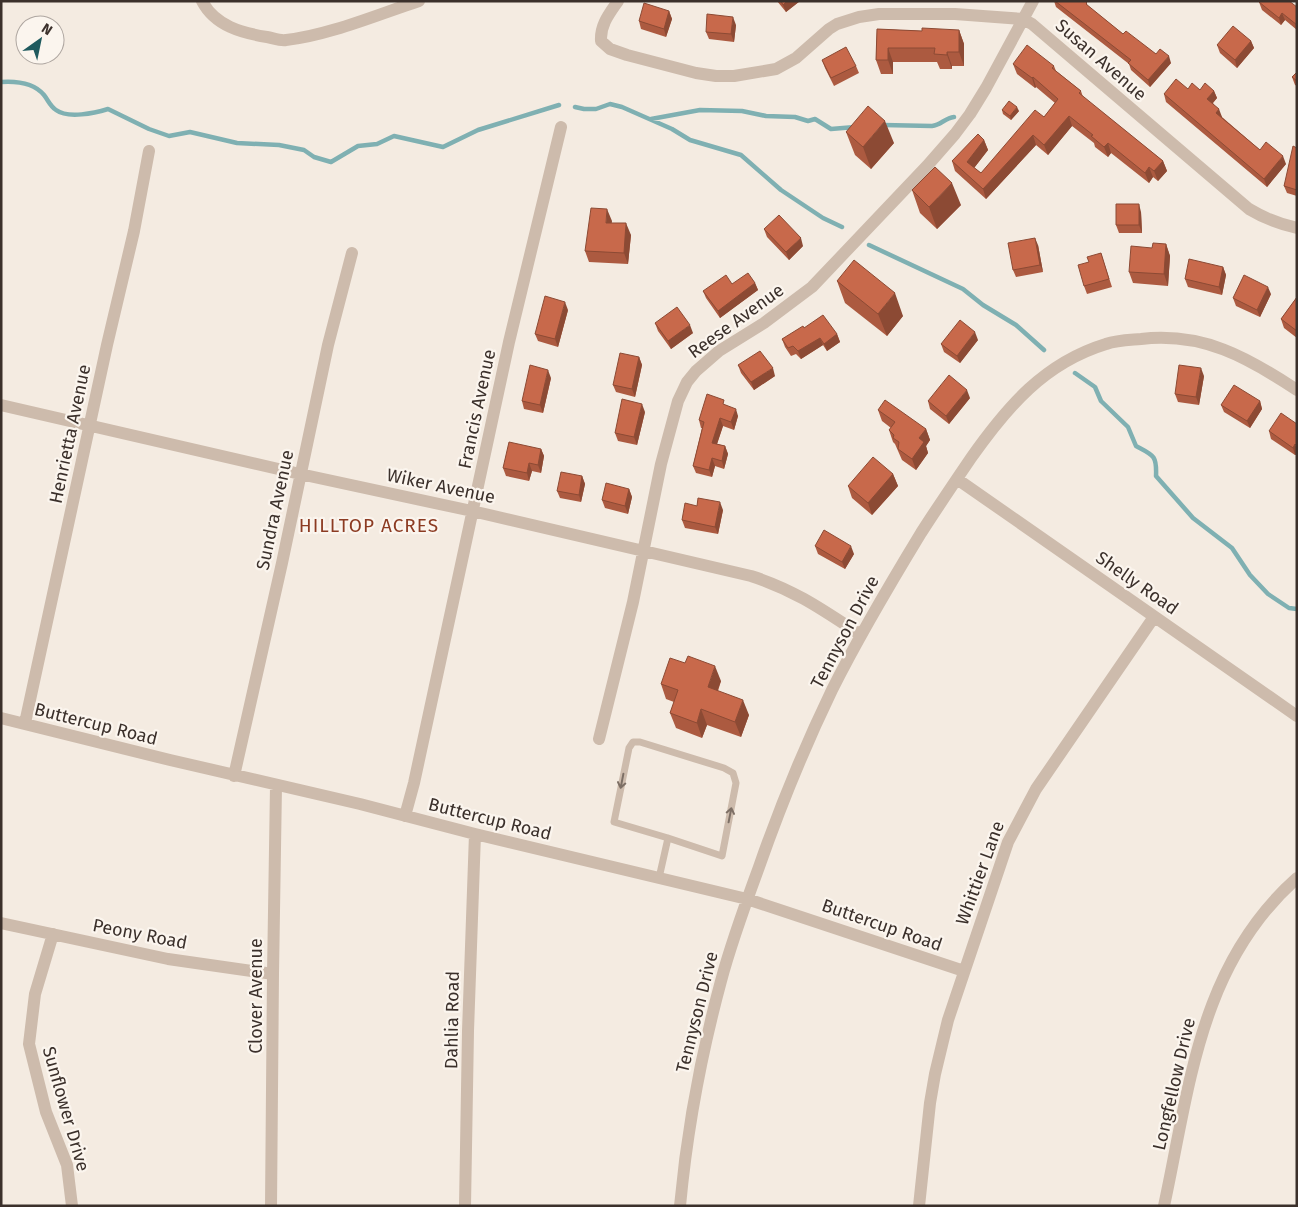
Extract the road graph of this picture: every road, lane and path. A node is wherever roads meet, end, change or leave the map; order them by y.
1 (419, 1) edge
2 (618, 1) edge
3 (1033, 1) edge
4 (205, 6) edge
5 (1024, 19) junction
6 (561, 127) dead end
7 (149, 151) dead end
8 (1297, 228) edge
9 (352, 252) dead end
10 (1297, 390) edge
11 (1, 405) edge
12 (90, 425) junction
13 (300, 474) junction
14 (957, 479) junction
15 (472, 511) junction
16 (644, 552) junction
17 (1154, 617) junction
18 (860, 635) junction
19 (1297, 716) edge
20 (1, 718) edge
21 (25, 723) junction
22 (599, 739) dead end
23 (234, 776) junction
24 (276, 786) junction
25 (405, 816) junction
26 (475, 834) junction
27 (668, 838) junction
28 (659, 878) junction
29 (1297, 878) edge
30 (747, 900) junction
31 (1, 923) edge
32 (53, 934) junction
33 (964, 971) junction
34 (272, 974) junction
35 (72, 1206) edge
36 (271, 1206) edge
37 (466, 1206) edge
38 (680, 1206) edge
39 (919, 1206) edge
40 (1164, 1206) edge

1 - 4 street
2 - 5 street
3 - 5 street, Reese Avenue
5 - 8 street, Susan Avenue
5 - 16 street, Reese Avenue
6 - 15 street, Francis Avenue
7 - 12 street, Henrietta Avenue
9 - 13 street, Sundra Avenue
10 - 14 street, Tennyson Drive
11 - 12 street, Wiker Avenue
12 - 13 street, Wiker Avenue
12 - 21 street, Henrietta Avenue
13 - 15 street, Wiker Avenue
13 - 23 street, Sundra Avenue
14 - 17 street, Shelly Road
14 - 18 street, Tennyson Drive
15 - 16 street, Wiker Avenue
15 - 25 street, Francis Avenue
16 - 18 street, Wiker Avenue
16 - 22 street, Reese Avenue
17 - 19 street, Shelly Road
17 - 33 street, Whittier Lane
18 - 30 street, Tennyson Drive
20 - 21 street, Buttercup Road
21 - 23 street, Buttercup Road
23 - 24 street, Buttercup Road
24 - 25 street, Buttercup Road
24 - 34 street, Clover Avenue
25 - 26 street, Buttercup Road
26 - 28 street, Buttercup Road
26 - 37 street, Dahlia Road
27 -> 27 lane
27 - 28 lane
28 - 30 street, Buttercup Road
29 - 40 street, Longfellow Drive
30 - 33 street, Buttercup Road
30 - 38 street, Tennyson Drive
31 - 32 street, Peony Road
32 - 34 street, Peony Road
32 - 35 street, Sunflower Drive
33 - 39 street, Whittier Lane
34 - 36 street, Clover Avenue

